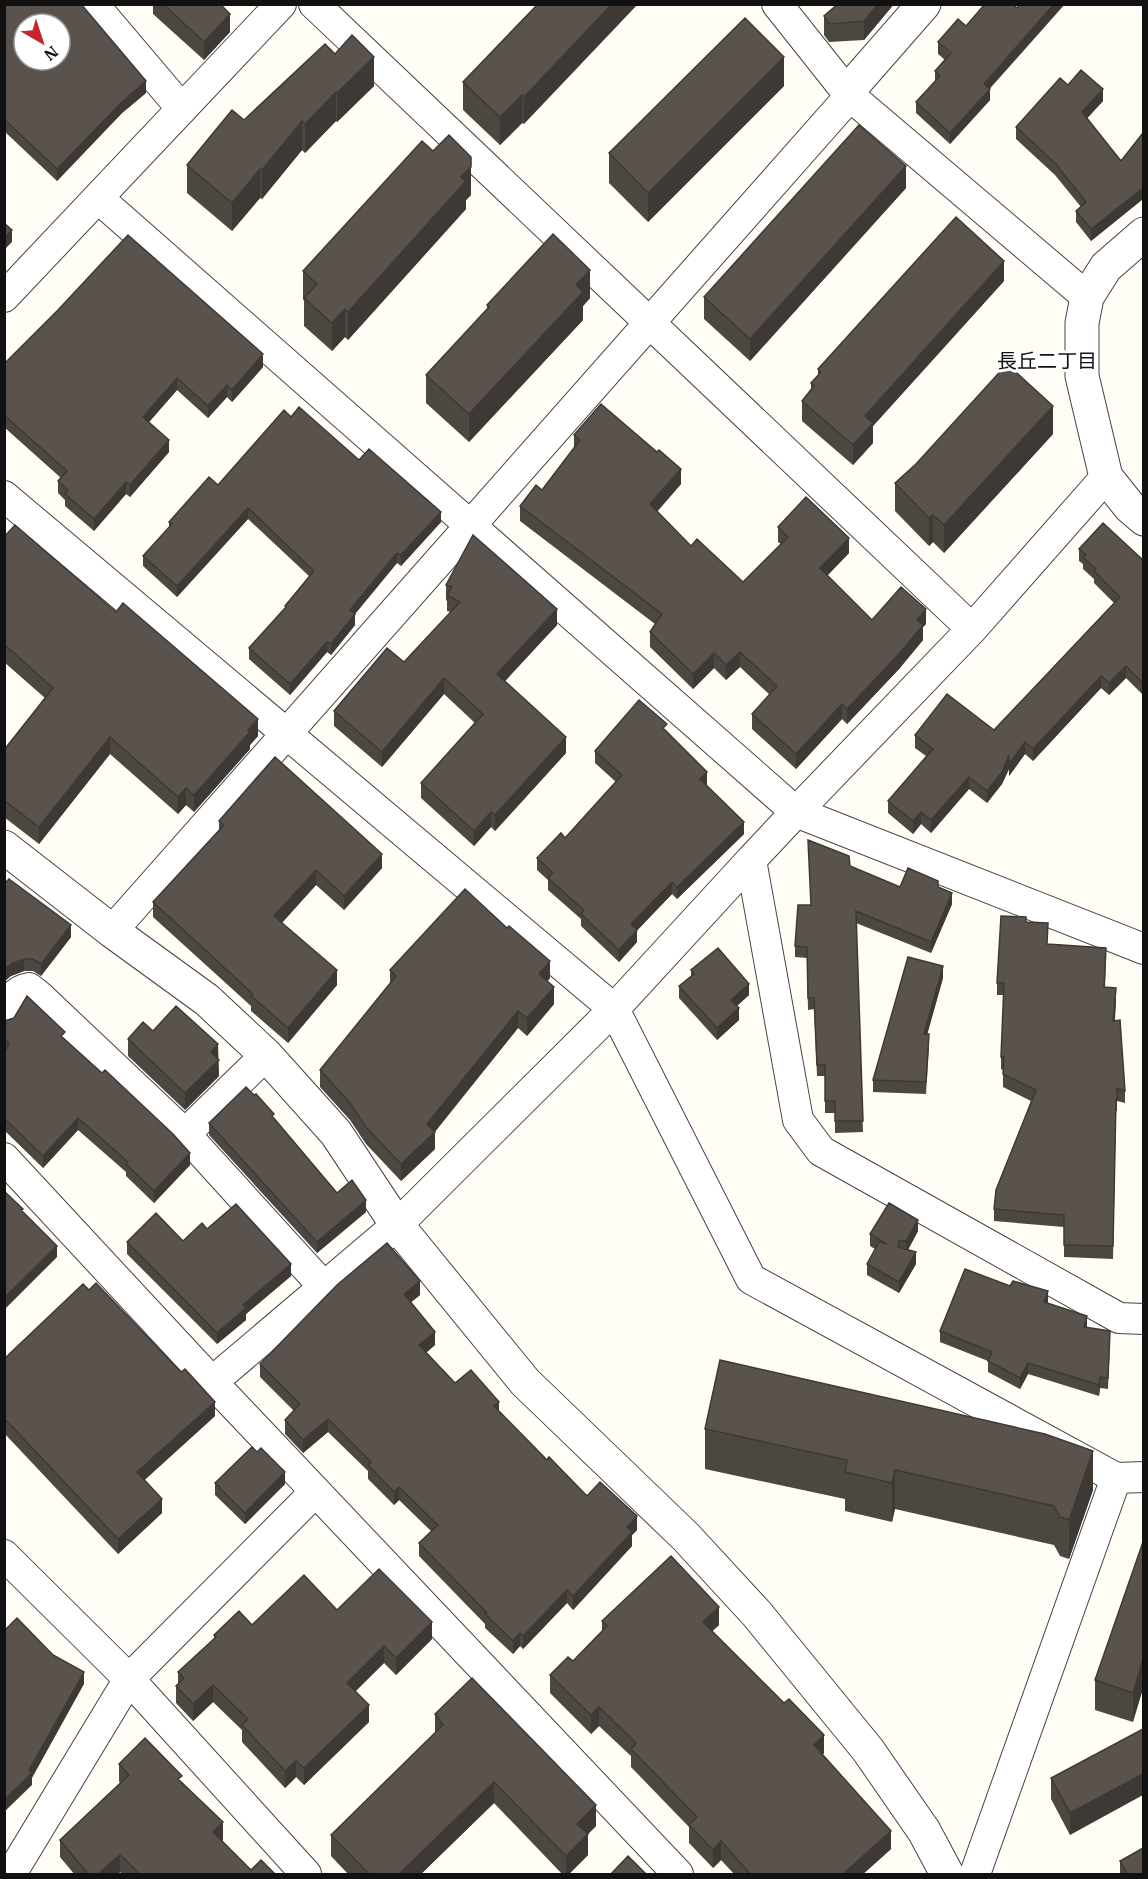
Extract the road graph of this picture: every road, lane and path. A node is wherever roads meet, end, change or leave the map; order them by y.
1 (93, 4) edge
2 (281, 4) edge
3 (314, 4) edge
4 (777, 4) edge
5 (924, 4) edge
6 (849, 94) junction
7 (182, 109) junction
8 (98, 198) junction
9 (1143, 234) edge
10 (4, 297) edge
11 (1087, 297) junction
12 (650, 323) junction
13 (1106, 477) junction
14 (4, 496) edge
15 (1143, 519) edge
16 (470, 526) junction
17 (972, 629) junction
18 (286, 734) junction
19 (796, 812) junction
20 (4, 847) edge
21 (751, 860) junction
22 (112, 930) junction
23 (1143, 949) edge
24 (614, 1009) junction
25 (4, 1016) edge
26 (266, 1056) junction
27 (185, 1134) junction
28 (4, 1158) edge
29 (397, 1225) junction
30 (324, 1287) junction
31 (1143, 1319) edge
32 (212, 1382) junction
33 (1130, 1477) edge
34 (315, 1492) junction
35 (4, 1555) edge
36 (129, 1679) junction
37 (11, 1875) edge
38 (306, 1875) edge
39 (678, 1875) edge
40 (947, 1875) edge
41 (975, 1875) edge

1 - 7 street
2 - 7 street
3 - 12 street
4 - 6 street
5 - 6 street
6 - 11 street
6 - 12 street
7 - 8 street
8 - 10 street
8 - 16 street
9 - 11 street
11 - 13 street
12 - 16 street
12 - 17 street
13 - 15 street
13 - 17 street
14 - 18 street
16 - 18 street
16 - 19 street
17 - 19 street
18 - 22 street
18 - 24 street
19 - 21 street
19 - 23 street
20 - 22 street
21 - 24 street
21 - 31 street
22 - 26 street
24 - 29 street
24 - 33 street
25 - 27 street
26 - 27 street
26 - 29 street
27 - 30 street
28 - 32 street
29 - 30 street
29 - 40 street
30 - 32 street
32 - 34 street
33 - 41 street
34 - 36 street
34 - 39 street
35 - 36 street
36 - 37 street
36 - 38 street

